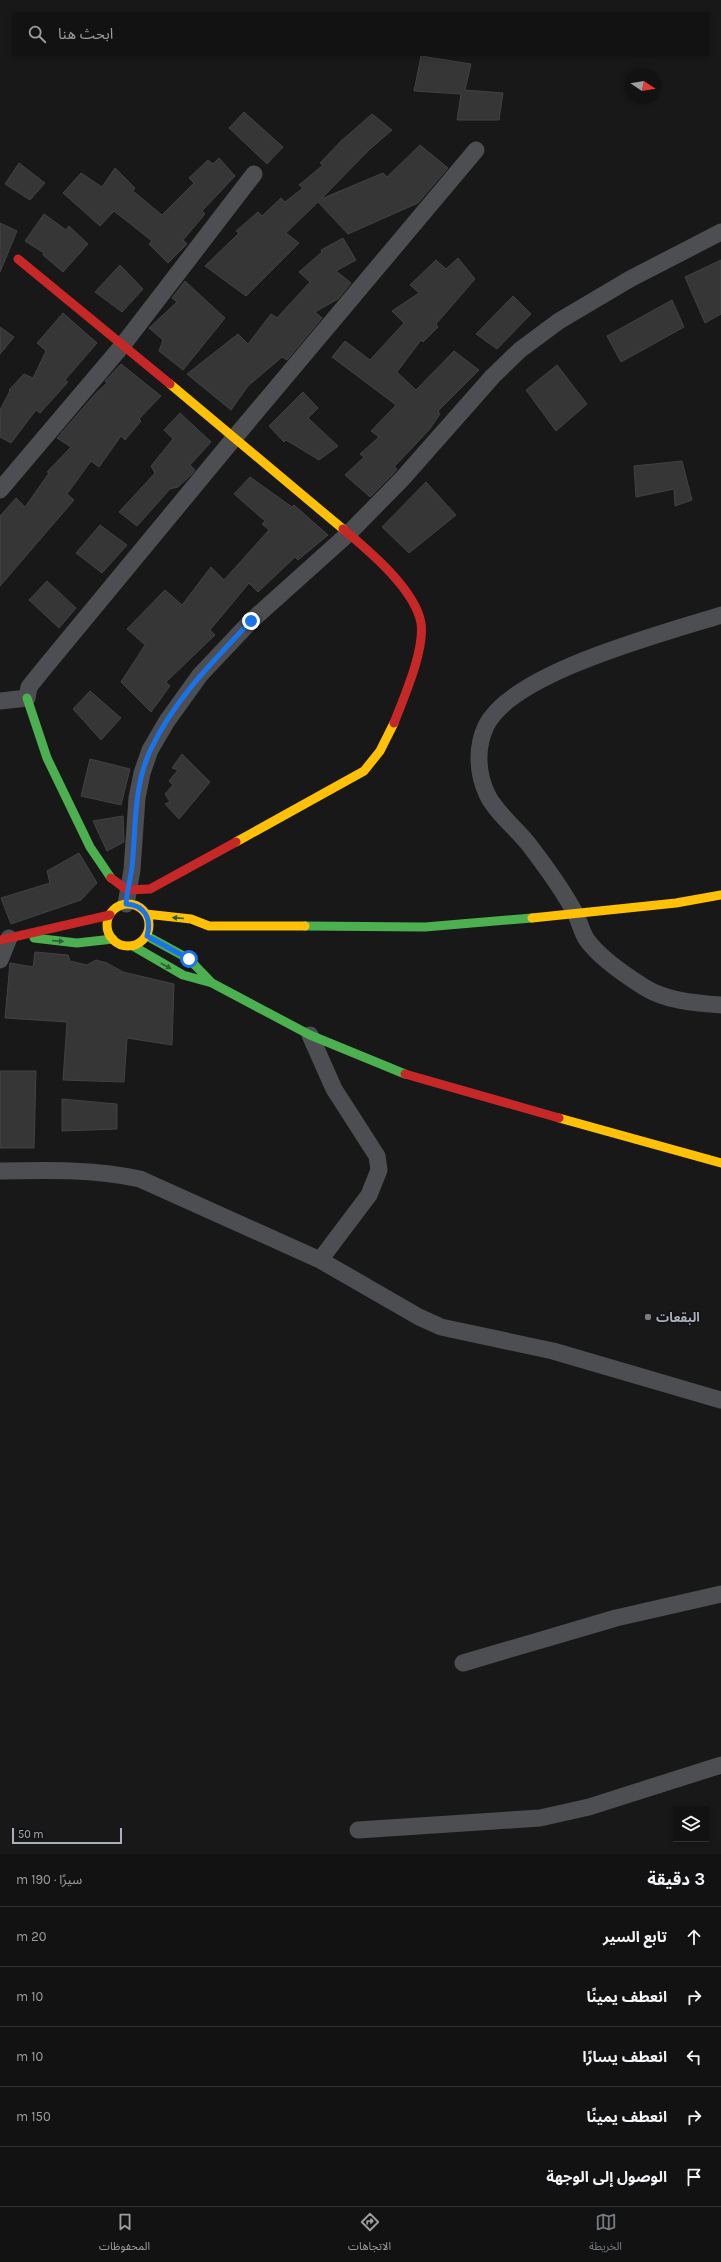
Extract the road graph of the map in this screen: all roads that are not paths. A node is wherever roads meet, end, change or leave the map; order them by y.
1 (476, 150) dead end
2 (254, 174) dead end
3 (721, 232) edge
4 (18, 259) dead end
5 (122, 346) junction
6 (235, 437) junction
7 (0, 490) edge
8 (348, 534) junction
9 (721, 615) edge
10 (27, 698) junction
11 (0, 701) edge
12 (721, 895) edge
13 (127, 897) junction
14 (146, 914) junction
15 (576, 914) junction
16 (110, 915) junction
17 (209, 926) junction
18 (196, 931) dead end
19 (160, 934) dead end
20 (147, 935) junction
21 (9, 938) edge
22 (113, 939) junction
23 (133, 946) junction
24 (0, 960) edge
25 (212, 983) junction
26 (721, 1005) edge
27 (310, 1035) junction
28 (721, 1163) edge
29 (0, 1171) edge
30 (320, 1260) junction
31 (721, 1400) edge
32 (721, 1594) edge
33 (463, 1664) dead end
34 (721, 1765) edge
35 (358, 1830) dead end

1 - 6 street
2 - 5 street
3 - 8 street
4 - 5 street
5 - 6 street
5 - 7 street
6 - 8 street
6 - 10 street
8 - 13 street
8 - 13 street
9 - 15 street
10 - 11 street
10 - 13 street
12 - 15 street
13 - 14 street
13 - 16 street
17 -> 14 street
14 - 20 street
15 - 17 street
15 - 26 street
16 - 21 street
16 - 22 street
17 - 18 street
19 - 20 street
20 - 23 street
20 - 25 street
21 -> 22 street
21 - 24 street
22 - 23 street
23 -> 25 street
25 - 27 street
27 - 28 street
27 - 30 street
29 - 30 street
30 - 31 street
32 - 33 street
34 - 35 street

